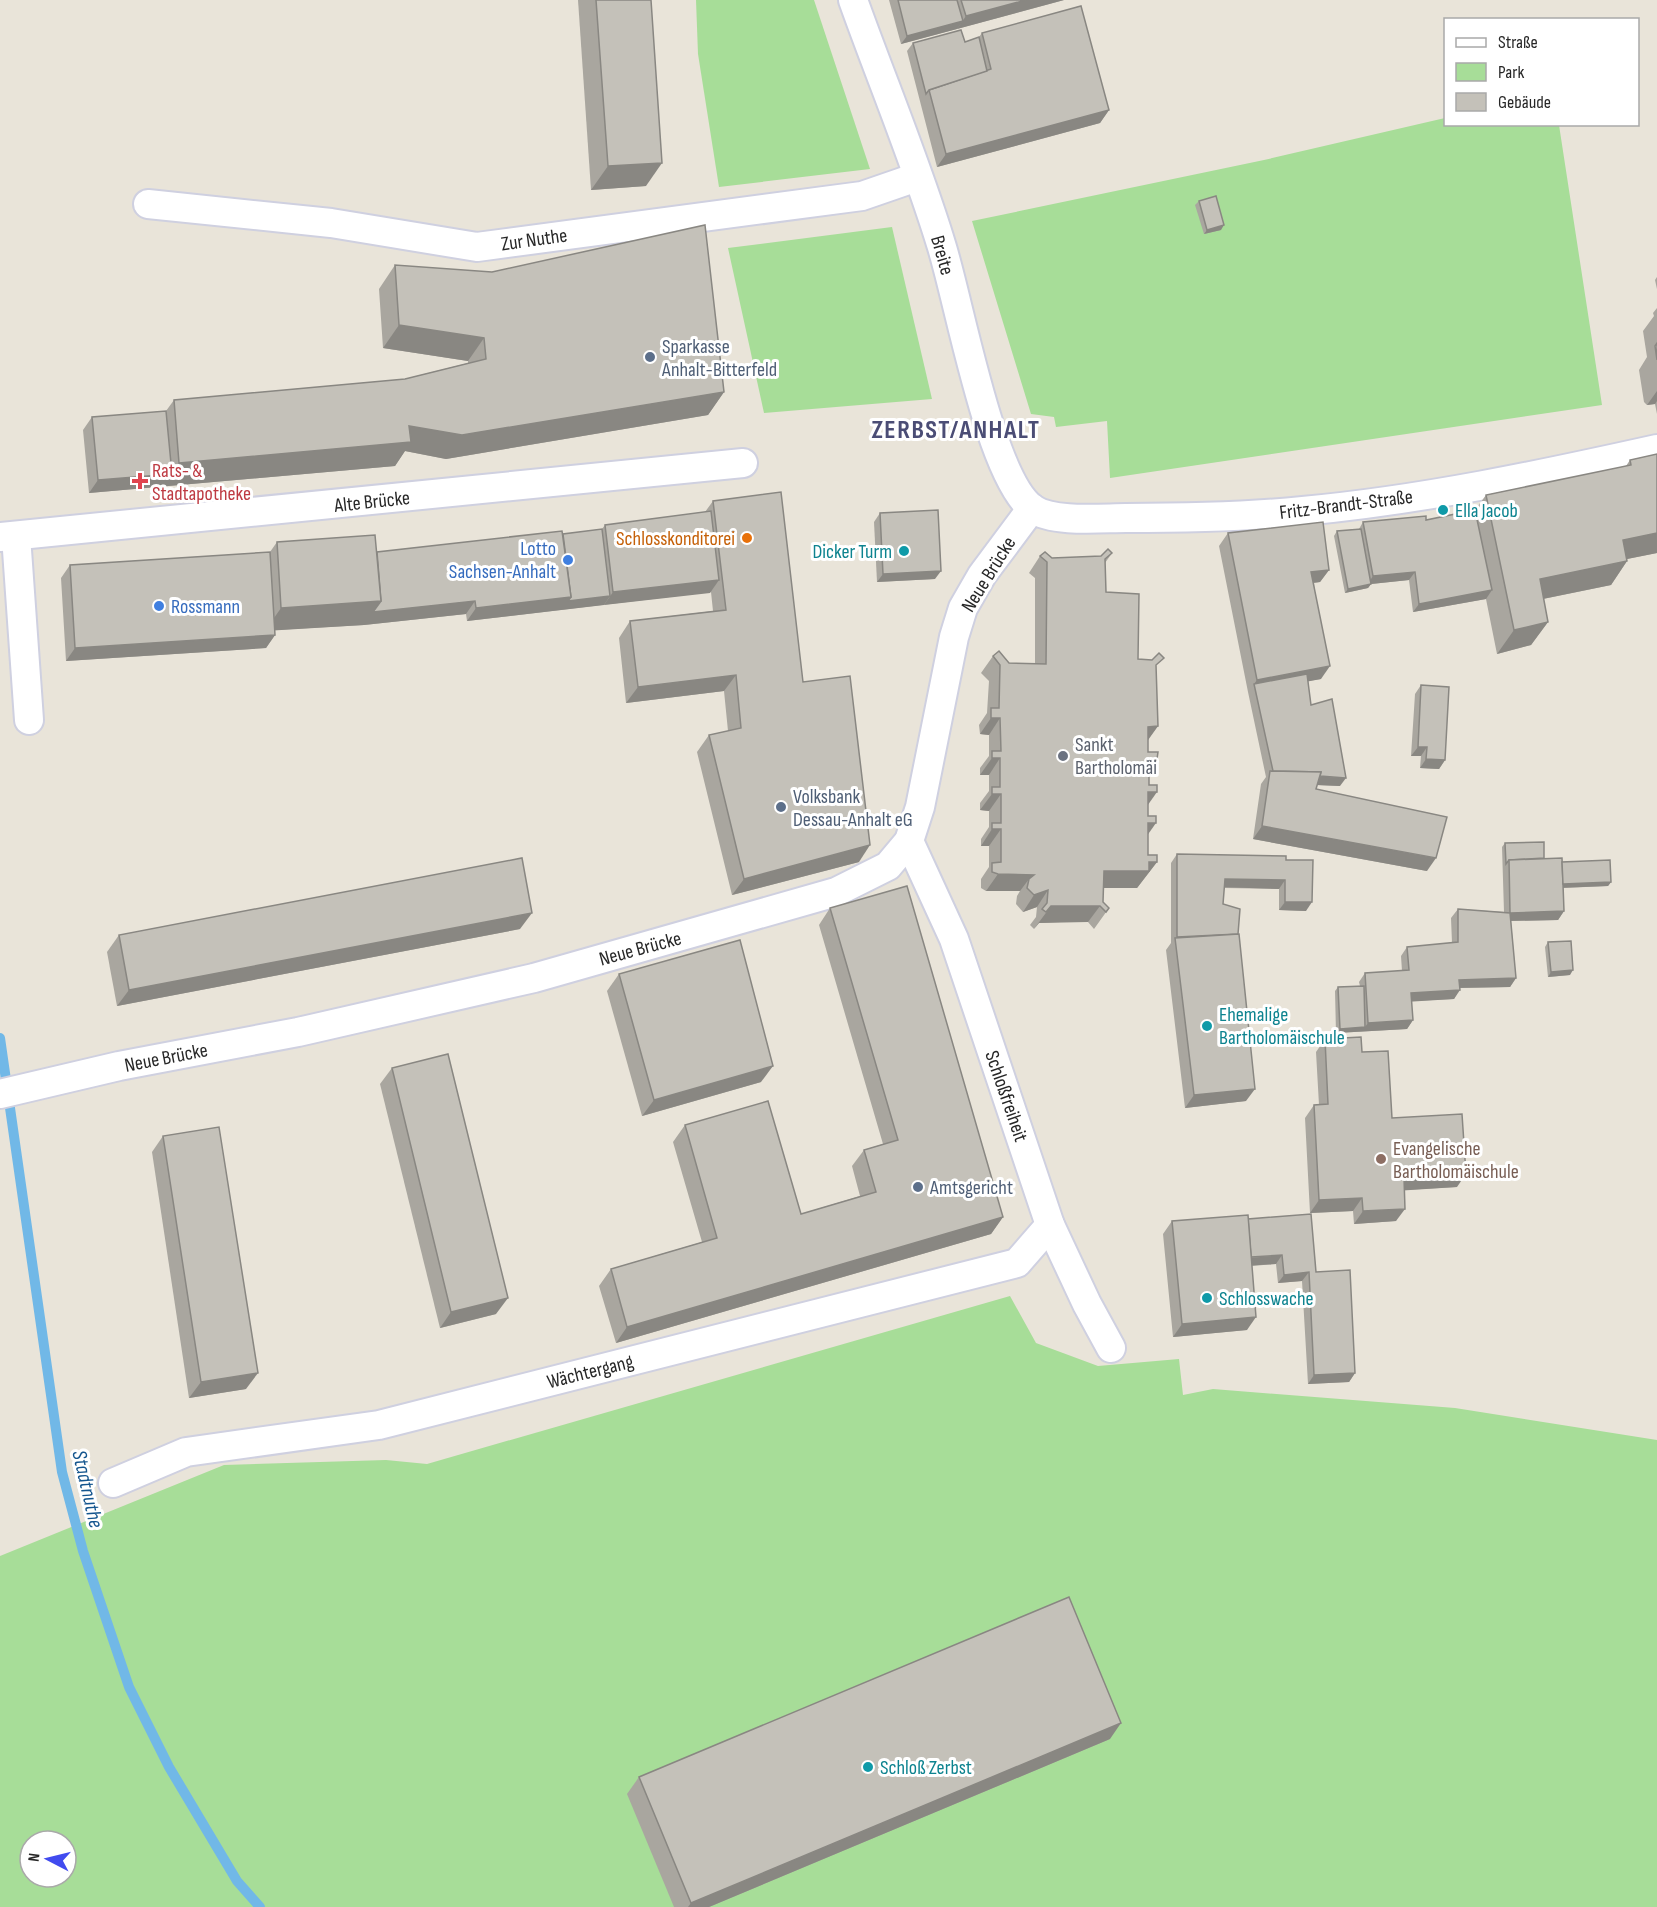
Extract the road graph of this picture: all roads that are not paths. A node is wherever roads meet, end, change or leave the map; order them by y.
1 (853, 0) edge
2 (917, 177) junction
3 (148, 204) dead end
4 (1657, 449) edge
5 (743, 463) dead end
6 (1032, 508) junction
7 (8, 537) edge
8 (29, 720) dead end
9 (909, 841) junction
10 (0, 1094) edge
11 (1050, 1225) junction
12 (1112, 1348) dead end
13 (113, 1483) dead end

1 - 2 street, Breite
2 - 3 street, Zur Nuthe
2 - 6 street, Breite
4 - 6 street, Fritz-Brandt-Straße
5 - 7 street, Alte Brücke
6 - 9 street, Neue Brücke
7 - 8 street
9 - 10 street, Neue Brücke
9 - 11 street, Schloßfreiheit
11 - 12 street, Schloßfreiheit
11 - 13 street, Wächtergang

